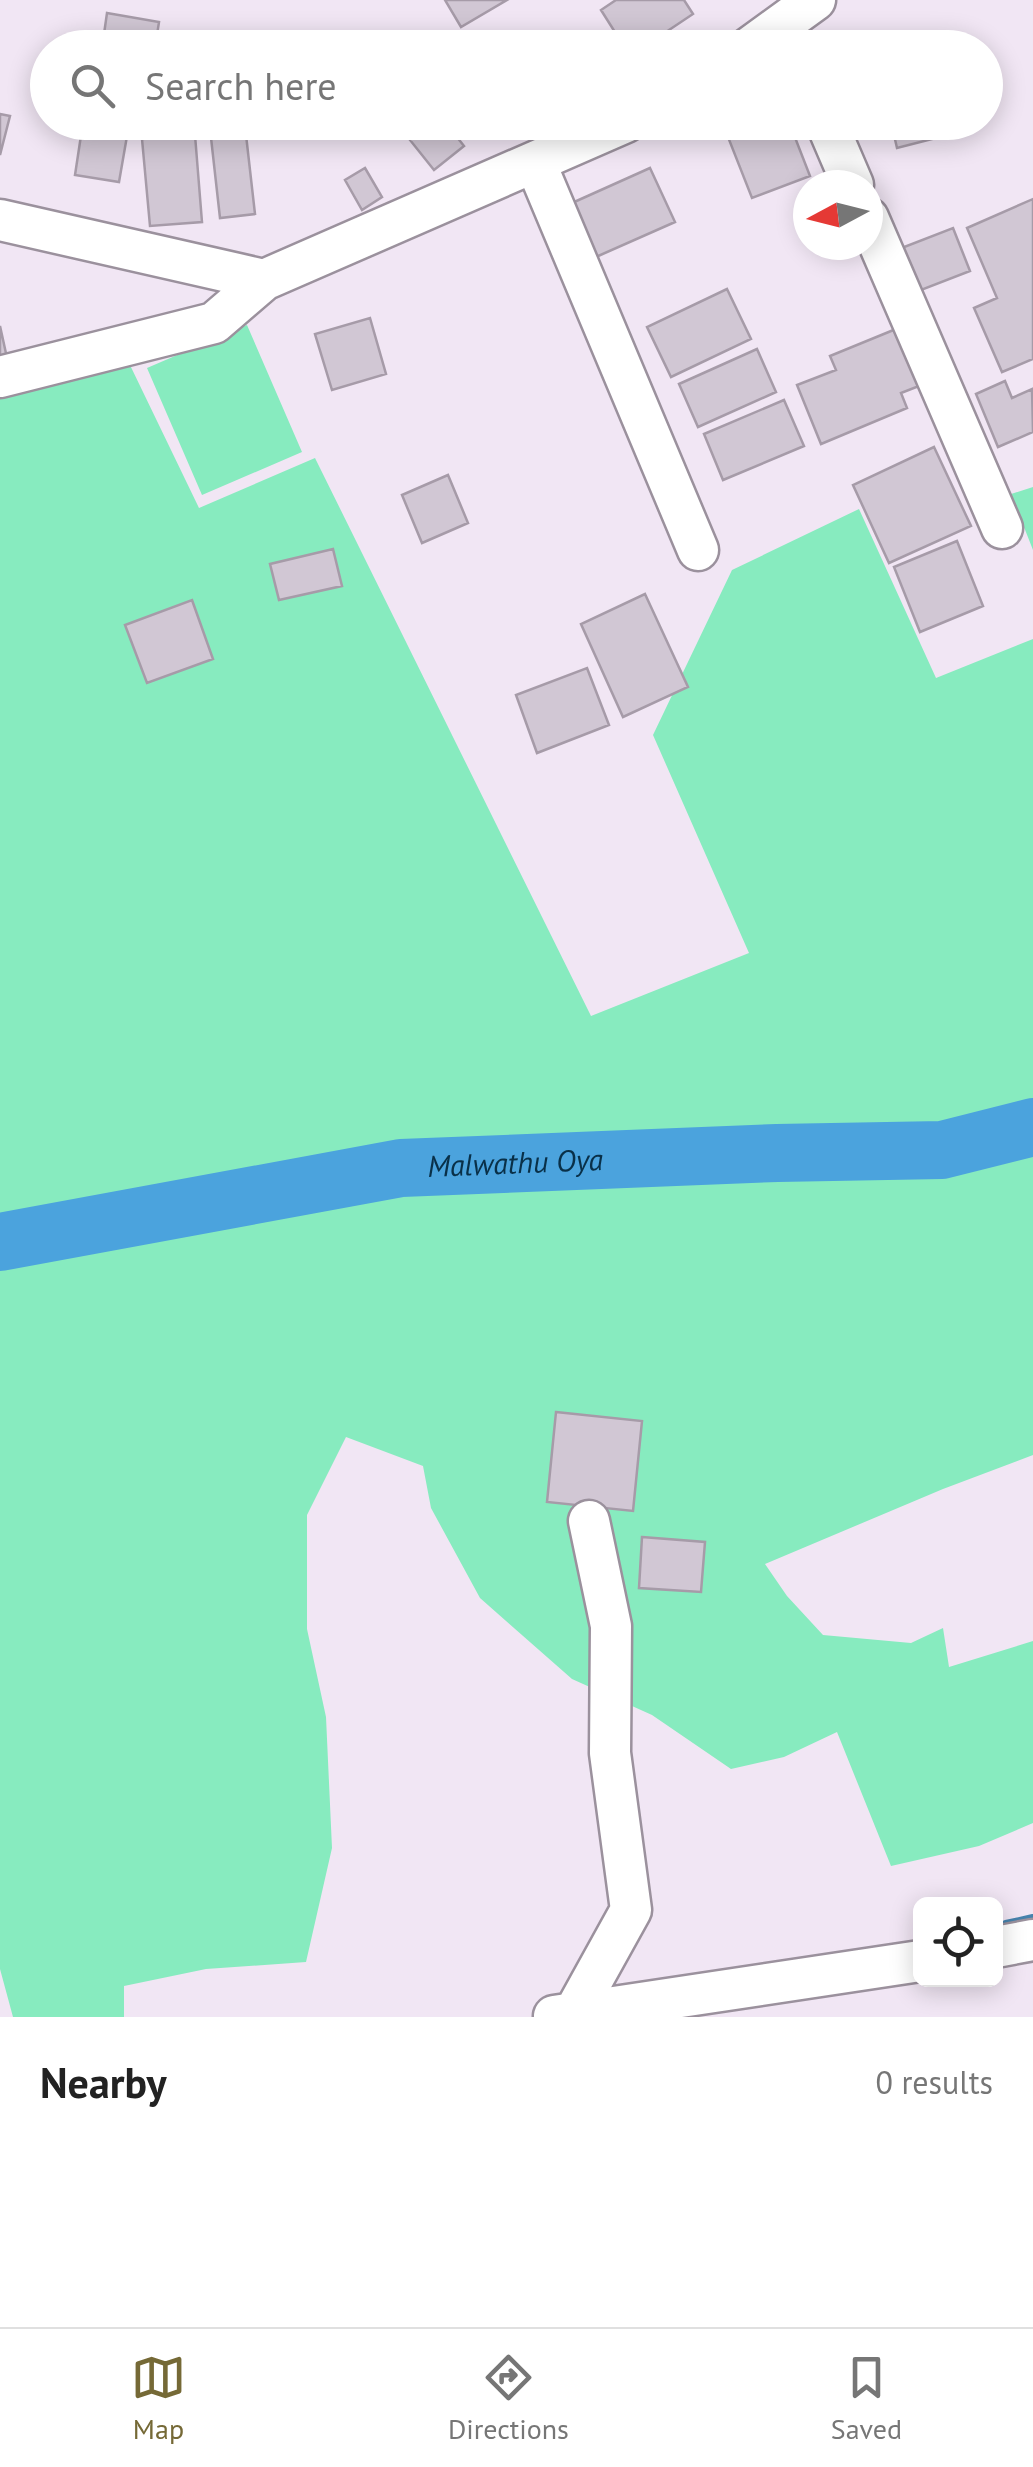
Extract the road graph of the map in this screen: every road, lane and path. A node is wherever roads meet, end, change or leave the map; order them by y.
1 (585, 140) edge
2 (834, 140) edge
3 (535, 162) junction
4 (847, 170) edge
5 (0, 220) edge
6 (883, 253) edge
7 (264, 280) junction
8 (0, 377) edge
9 (1002, 528) dead end
10 (698, 550) dead end
11 (589, 1521) dead end
12 (1033, 1940) edge
13 (1003, 1946) edge
14 (913, 1961) edge
15 (560, 2015) edge

1 - 3 street
2 - 4 street
3 - 7 street
3 - 10 street
5 - 7 street
6 - 9 street
7 - 8 street
11 - 15 street
12 - 13 street
14 - 15 street

